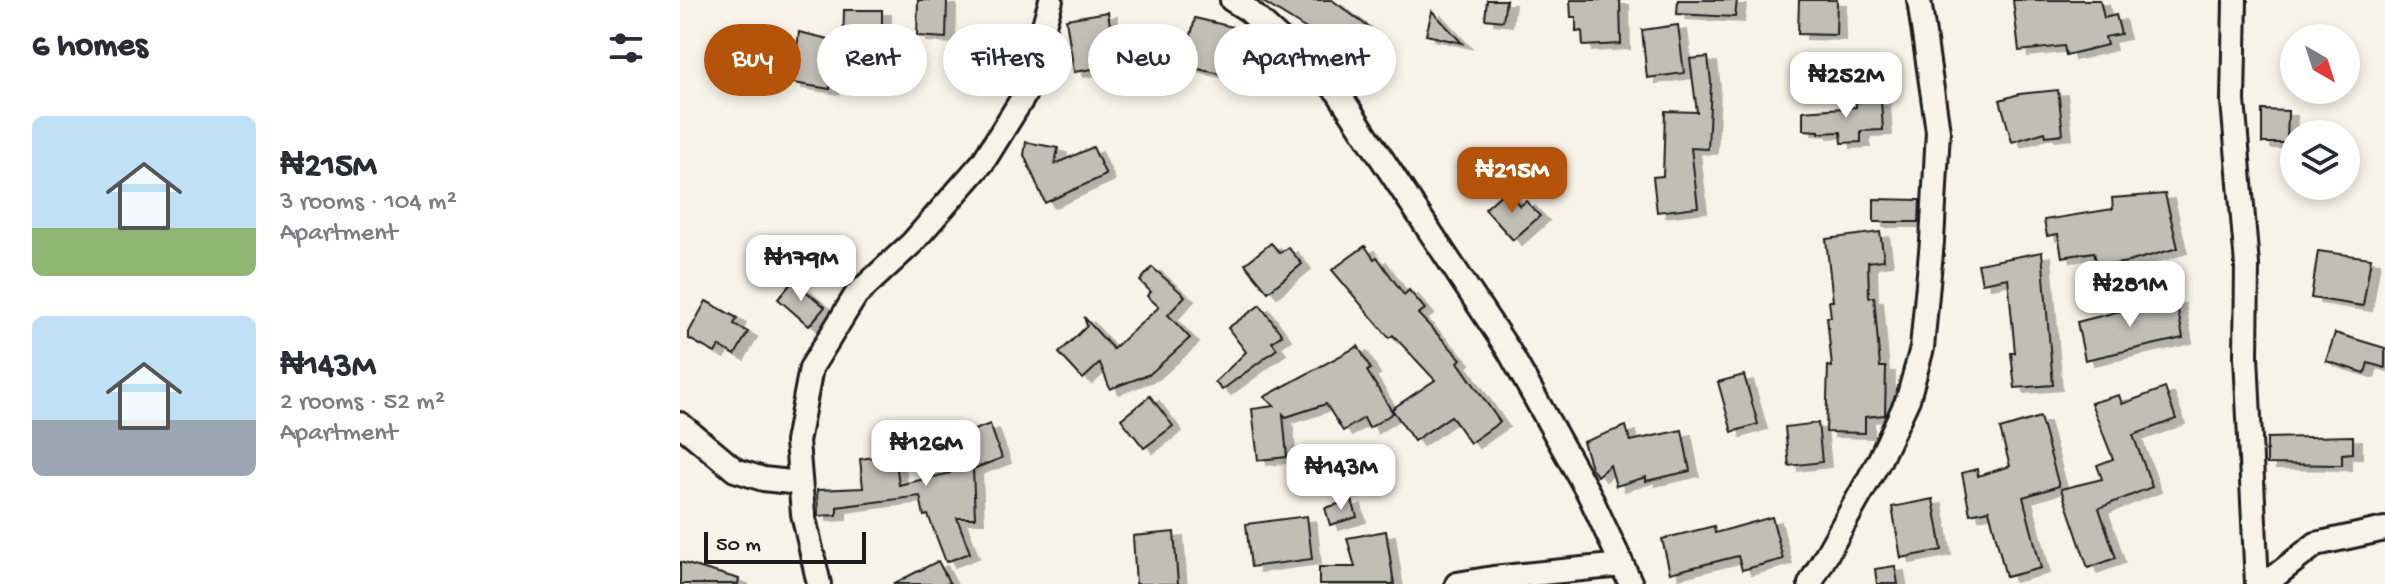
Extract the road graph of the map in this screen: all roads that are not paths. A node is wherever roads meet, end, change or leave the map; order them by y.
1 (1051, 0) edge
2 (1232, 0) edge
3 (1919, 0) edge
4 (2235, 0) edge
5 (680, 424) edge
6 (800, 483) junction
7 (2385, 529) edge
8 (1627, 575) edge
9 (819, 584) edge
10 (1457, 584) edge
11 (1810, 584) edge
12 (2257, 584) edge
13 (2265, 584) edge

1 - 6 street
2 - 8 street
3 - 11 street
4 - 12 street
5 - 6 street
6 - 9 street
7 - 13 street
8 - 10 street

